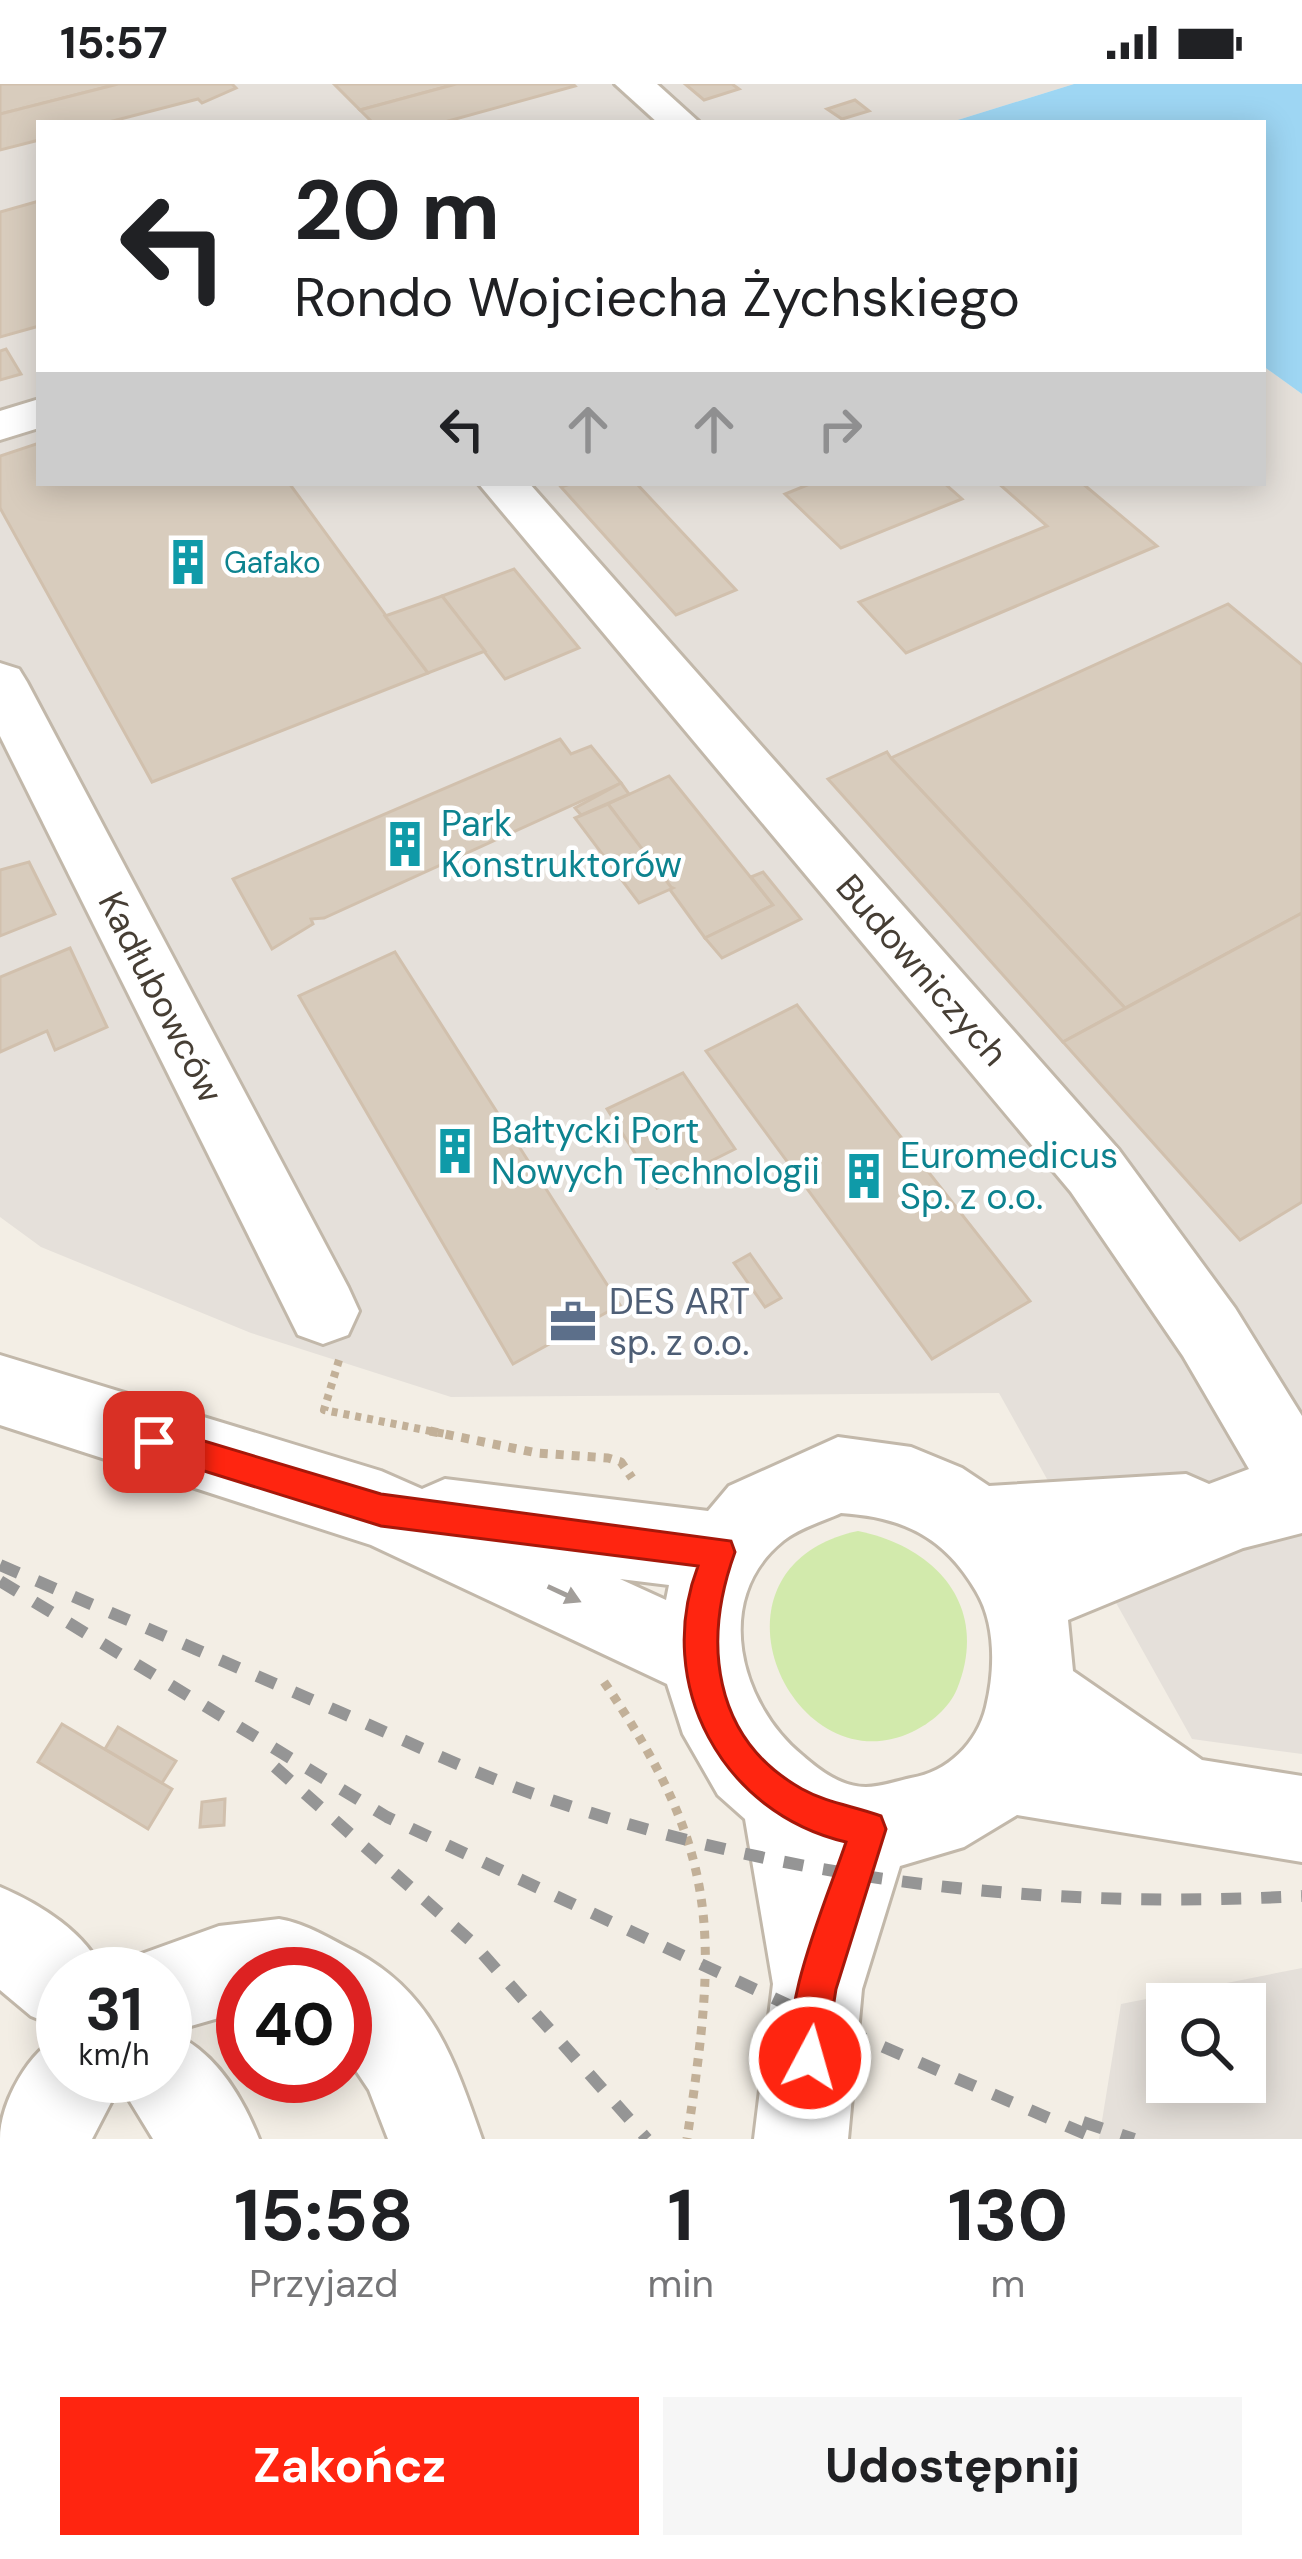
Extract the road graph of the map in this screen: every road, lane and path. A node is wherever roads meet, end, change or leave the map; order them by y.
1 (634, 84) edge
2 (678, 120) edge
3 (36, 414) edge
4 (0, 426) edge
5 (505, 486) edge
6 (0, 682) edge
7 (323, 1311) dead end
8 (0, 1390) edge
9 (1282, 1497) edge
10 (381, 1510) junction
11 (976, 1526) junction
12 (719, 1552) junction
13 (1023, 1598) junction
14 (698, 1656) junction
15 (1034, 1693) junction
16 (1001, 1770) junction
17 (784, 1799) junction
18 (1194, 1805) junction
19 (1302, 1819) edge
20 (868, 1829) junction
21 (0, 1932) edge
22 (36, 1962) edge
23 (817, 1989) junction
24 (372, 2017) edge
25 (61, 2103) edge
26 (184, 2103) edge
27 (39, 2139) edge
28 (212, 2139) edge
29 (434, 2139) edge
30 (801, 2139) edge

1 - 2 street
3 - 4 street
5 - 9 street, Budowniczych
6 - 7 street, Kadłubowców
8 - 10 street
9 - 11 street
9 - 13 street
10 - 12 street
10 -> 14 street
11 - 12 street
11 - 13 street
12 - 14 street
13 - 15 street
14 - 17 street
15 - 16 street
15 - 18 street
16 - 18 street
16 - 20 street
17 - 20 street
17 - 23 street
18 - 19 street
20 - 23 street
21 - 22 street
23 - 30 street
24 - 29 street
25 - 27 street
26 - 28 street

